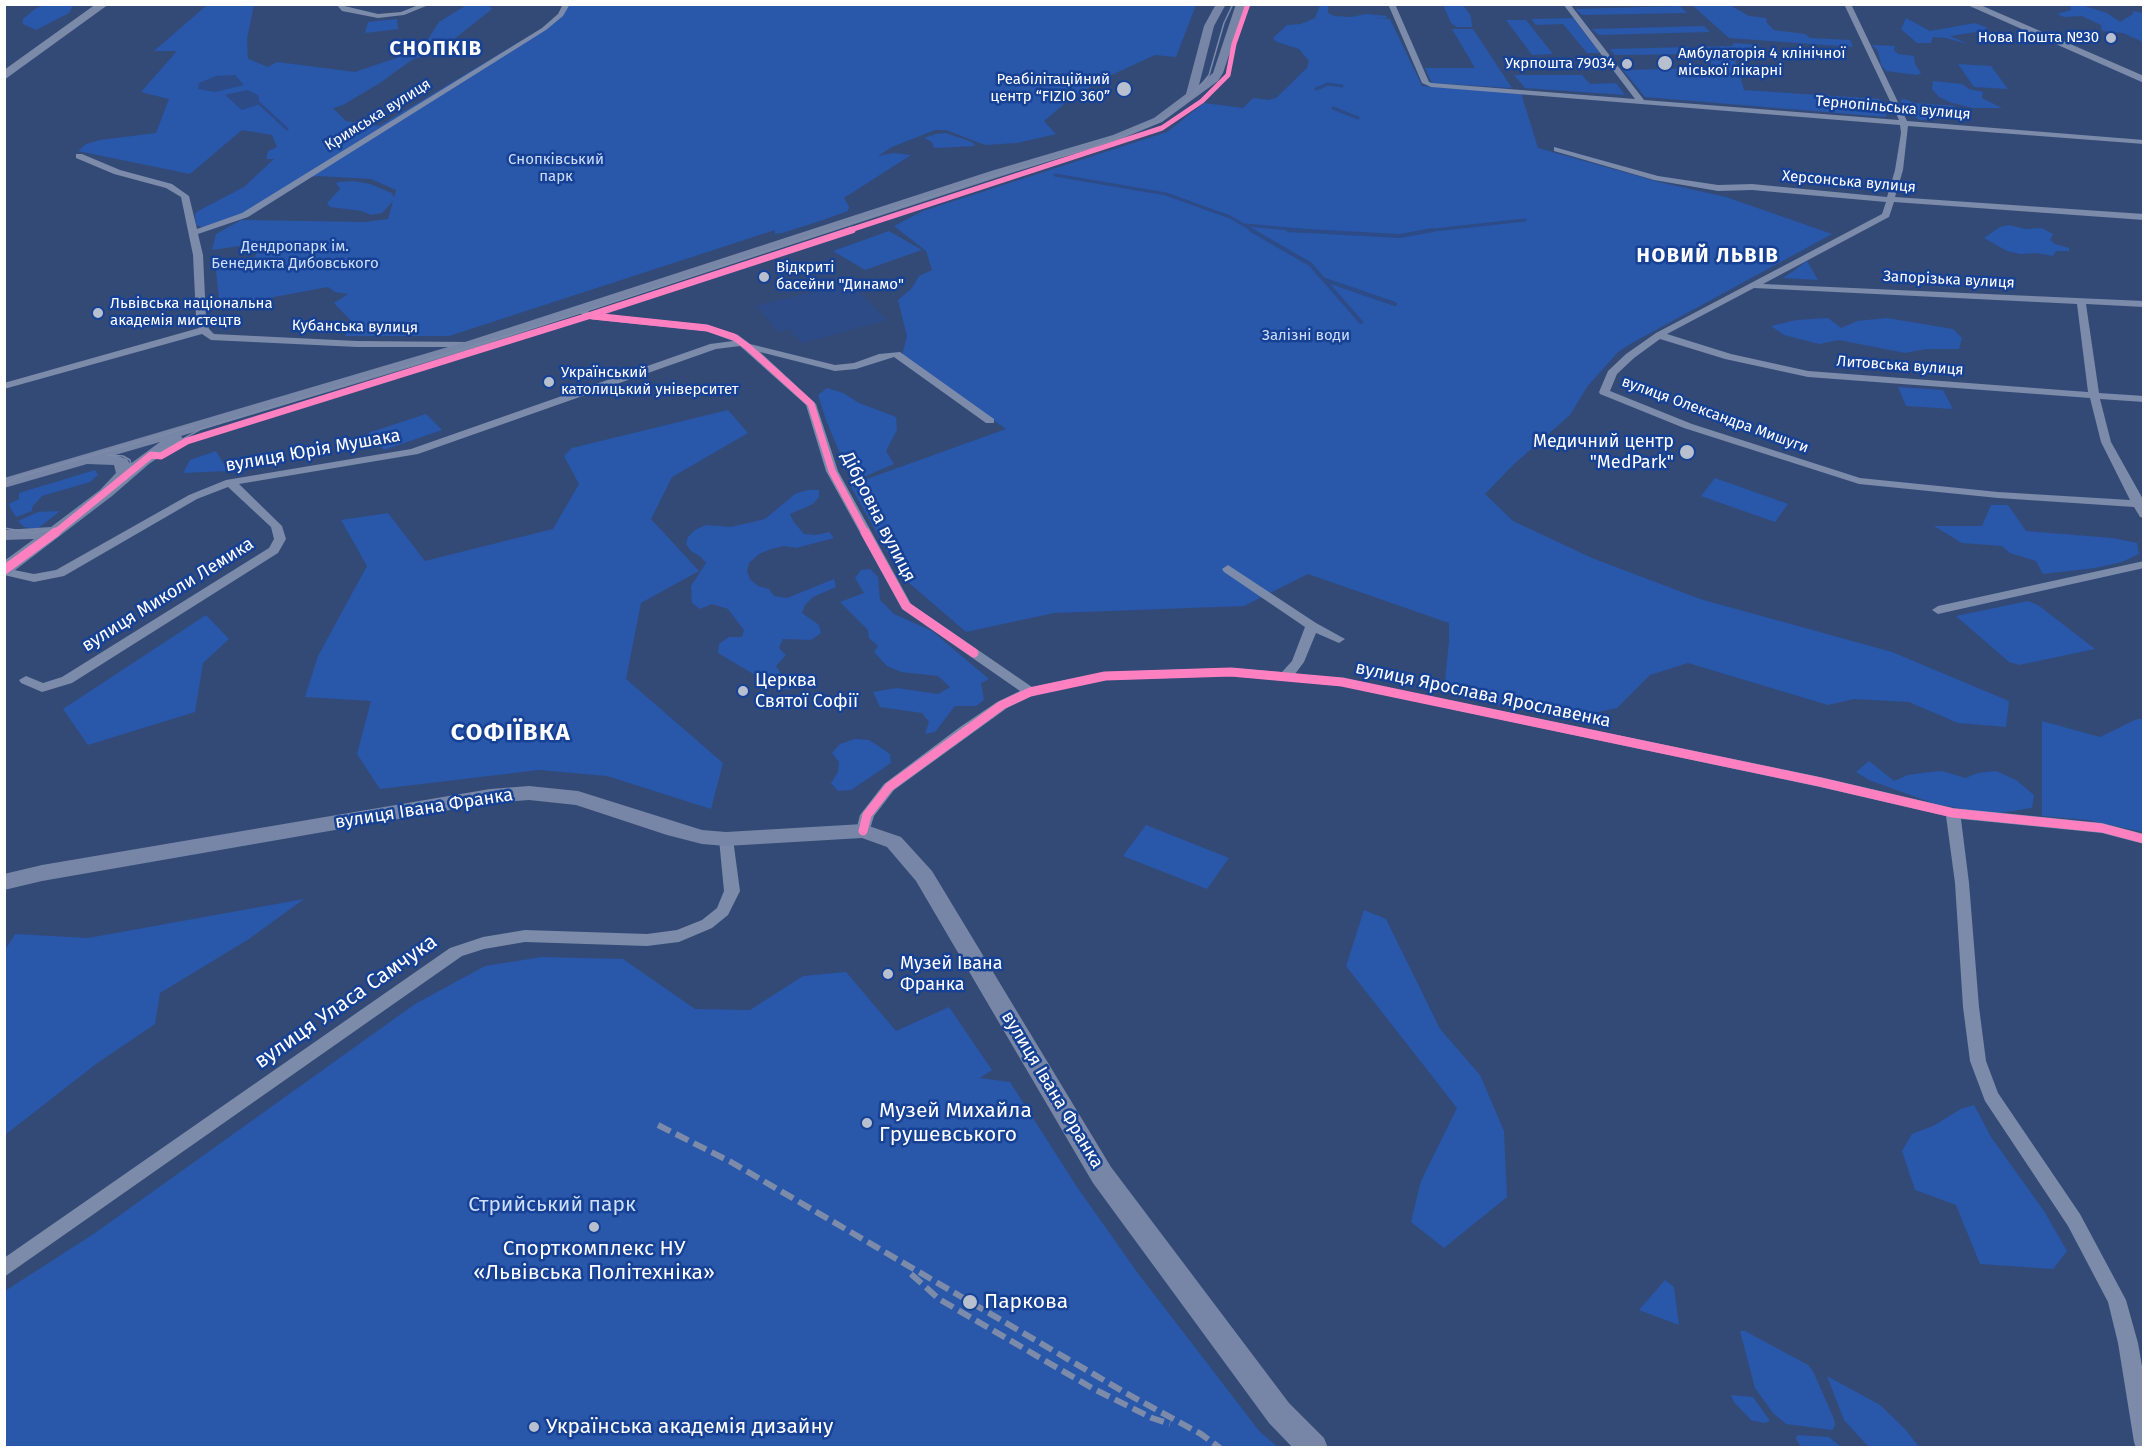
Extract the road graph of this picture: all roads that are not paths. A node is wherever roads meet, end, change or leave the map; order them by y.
1 (104, 4) edge
2 (339, 4) edge
3 (428, 4) edge
4 (567, 4) edge
5 (1221, 4) edge
6 (1241, 4) edge
7 (1391, 4) edge
8 (1566, 4) edge
9 (1847, 4) edge
10 (1969, 4) edge
11 (4, 76) edge
12 (2144, 80) edge
13 (1191, 94) junction
14 (1641, 101) junction
15 (1904, 123) junction
16 (2144, 142) edge
17 (1557, 149) dead end
18 (79, 156) dead end
19 (1891, 200) junction
20 (2144, 217) edge
21 (193, 233) junction
22 (1754, 286) junction
23 (2081, 301) junction
24 (2144, 304) edge
25 (581, 310) junction
26 (204, 330) junction
27 (1659, 335) junction
28 (741, 342) junction
29 (470, 345) junction
30 (4, 386) edge
31 (2094, 395) junction
32 (2144, 399) edge
33 (990, 421) dead end
34 (199, 427) junction
35 (87, 459) junction
36 (118, 482) junction
37 (230, 482) junction
38 (4, 483) edge
39 (2140, 503) edge
40 (2144, 515) edge
41 (58, 530) junction
42 (4, 535) edge
43 (2144, 564) edge
44 (1228, 569) dead end
45 (4, 571) edge
46 (1938, 610) dead end
47 (1312, 626) junction
48 (1339, 639) dead end
49 (1286, 676) junction
50 (26, 680) dead end
51 (1030, 692) junction
52 (1953, 813) junction
53 (863, 831) junction
54 (726, 839) junction
55 (2144, 839) edge
56 (4, 882) edge
57 (4, 1269) edge
58 (2144, 1442) edge
59 (1314, 1448) edge

1 - 11 main road
2 - 3 street
4 - 21 street, Кримська вулиця
5 - 13 main road
6 - 13 main road
7 - 14 street, Тернопільська вулиця
8 - 14 street
9 - 15 street
10 - 12 street
13 - 25 main road
14 - 15 street, Тернопільська вулиця
15 - 16 street, Тернопільська вулиця
15 - 19 street, вулиця Олександра Мишуги
17 - 19 street, Херсонська вулиця
18 - 21 street
19 - 20 street, Херсонська вулиця
19 - 22 street, вулиця Олександра Мишуги
21 - 26 street
22 - 23 street, Запорізька вулиця
22 - 27 street, вулиця Олександра Мишуги
23 - 24 street, Запорізька вулиця
23 - 31 street
25 - 28 street, Дібровна вулиця
25 - 29 main road
26 - 29 street, Кубанська вулиця
26 - 30 street
27 - 31 street, Литовська вулиця
27 - 39 street, вулиця Олександра Мишуги
28 - 33 street, вулиця Юрія Мушака
28 - 37 street, вулиця Юрія Мушака
28 - 51 street, Дібровна вулиця
29 - 34 main road
31 - 32 street, Литовська вулиця
31 - 39 street
34 - 35 main road
34 - 36 main road
35 - 36 main road
35 - 38 main road
36 - 41 main road
37 - 45 street, вулиця Юрія Мушака
37 - 50 street, вулиця Миколи Лемика
39 - 40 street
41 - 42 main road
41 - 45 main road
43 - 46 street
44 - 47 street
47 - 48 street
47 - 49 street
49 - 51 street, вулиця Ярослава Ярославенка
49 - 52 street, вулиця Ярослава Ярославенка
51 - 53 street, вулиця Ярослава Ярославенка
52 - 55 street, вулиця Ярослава Ярославенка
52 - 58 street
53 - 54 main road, вулиця Івана Франка
53 - 59 main road, вулиця Івана Франка
54 - 56 main road, вулиця Івана Франка
54 - 57 street, вулиця Уласа Самчука

